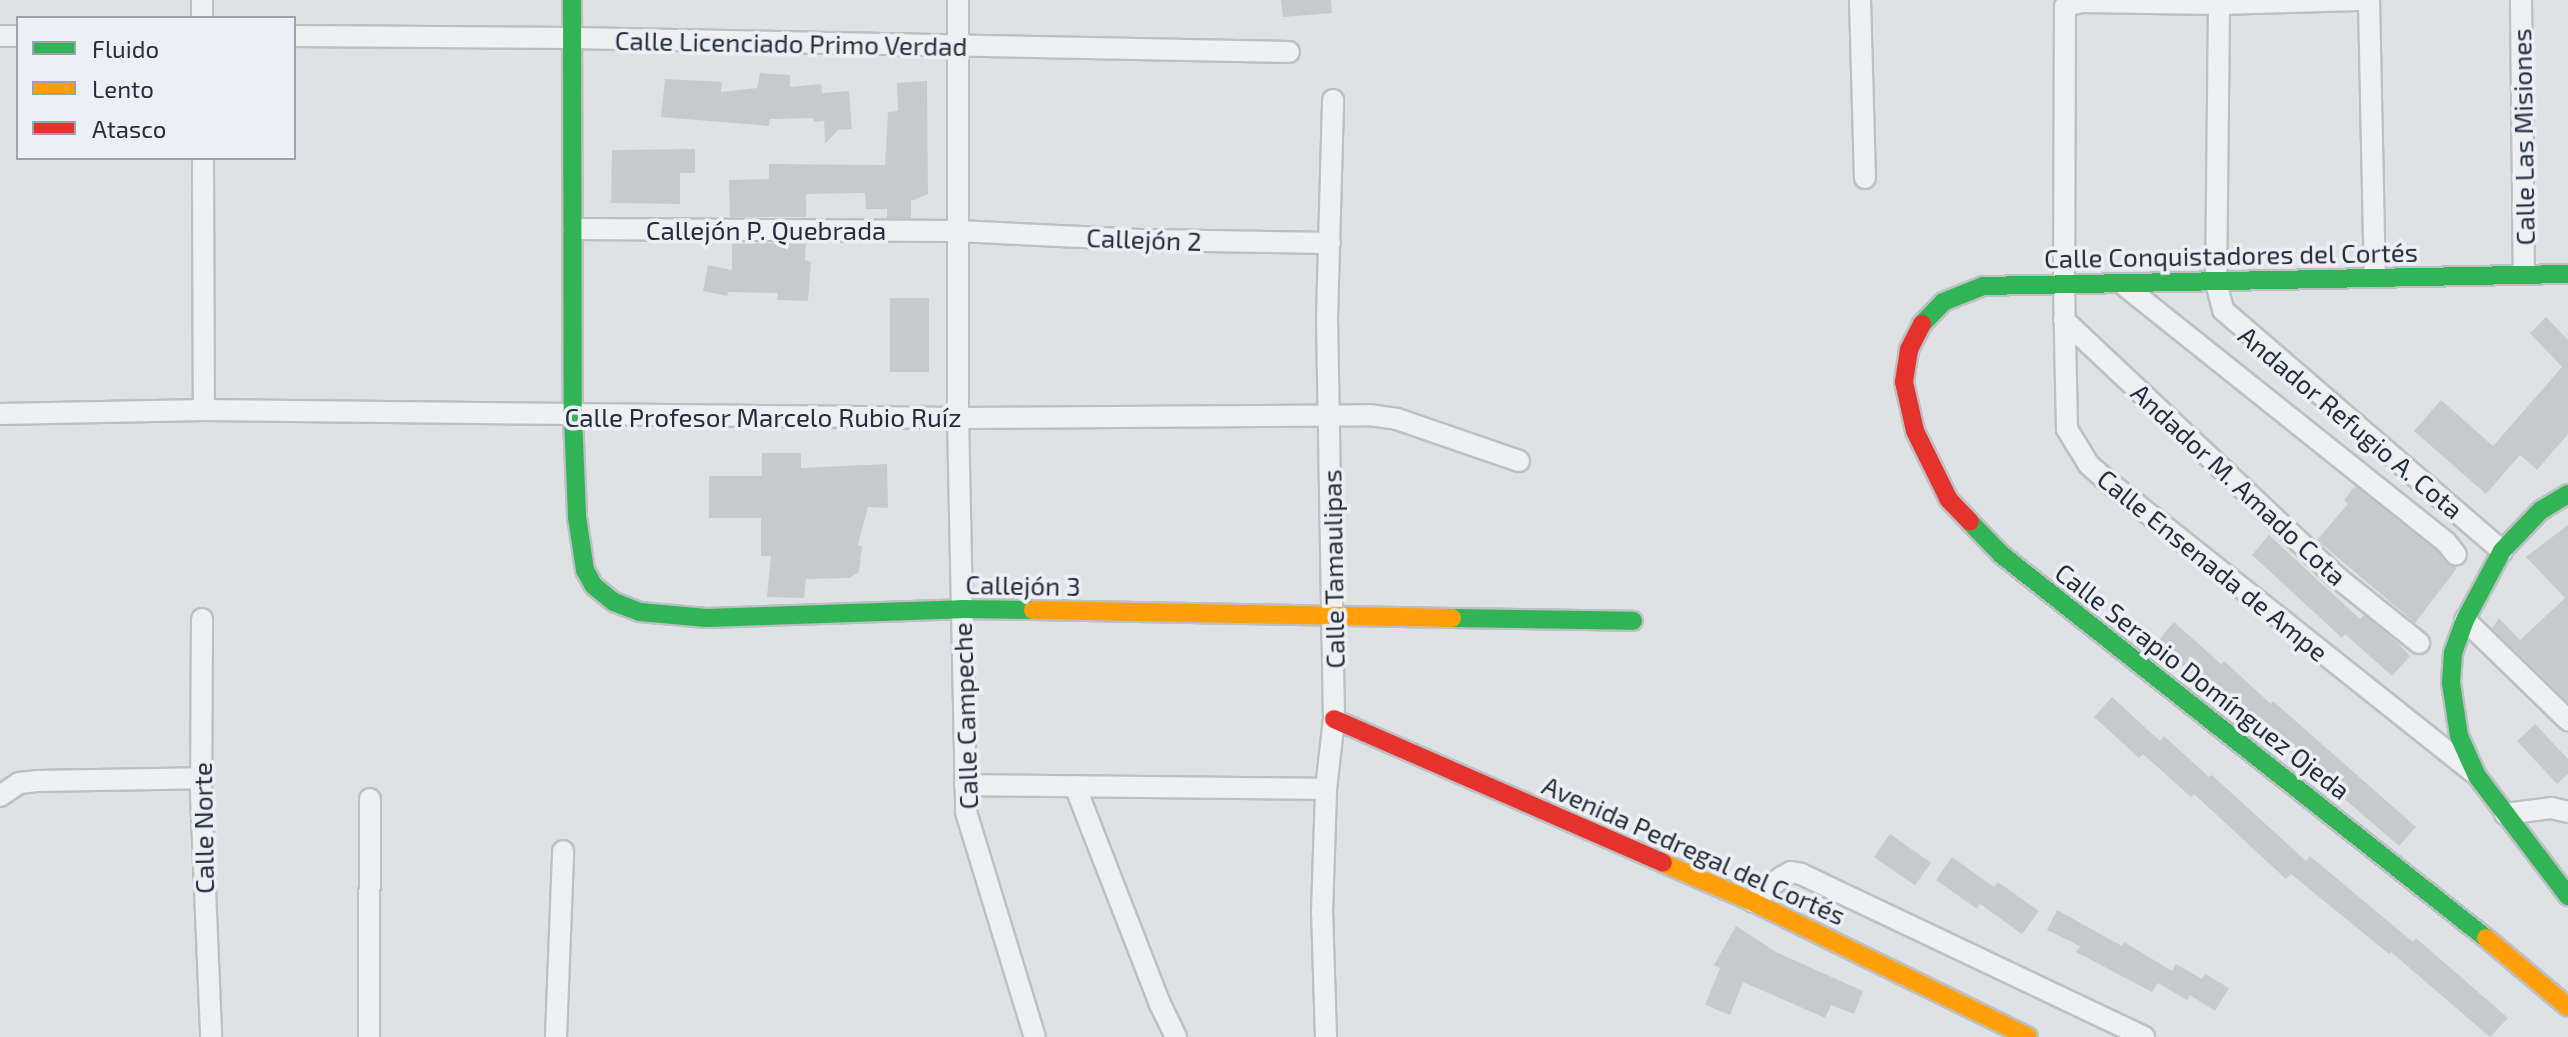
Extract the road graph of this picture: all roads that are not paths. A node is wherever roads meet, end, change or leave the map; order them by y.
1 (572, 0) edge
2 (958, 0) edge
3 (1860, 0) edge
4 (2358, 0) edge
5 (2369, 0) edge
6 (2521, 0) edge
7 (2219, 4) junction
8 (296, 36) edge
9 (571, 38) junction
10 (959, 47) junction
11 (1289, 52) dead end
12 (1333, 100) dead end
13 (203, 160) edge
14 (1865, 178) dead end
15 (573, 229) junction
16 (958, 231) junction
17 (1330, 243) junction
18 (2524, 274) junction
19 (2568, 274) edge
20 (2375, 277) junction
21 (2216, 283) junction
22 (2125, 286) junction
23 (2064, 287) junction
24 (2064, 320) junction
25 (1915, 335) joint
26 (204, 410) junction
27 (0, 414) edge
28 (573, 416) junction
29 (1331, 416) junction
30 (958, 418) junction
31 (1519, 461) dead end
32 (2568, 494) edge
33 (2502, 551) junction
34 (2456, 555) dead end
35 (961, 609) junction
36 (1333, 616) junction
37 (202, 619) dead end
38 (2465, 620) junction
39 (1633, 621) dead end
40 (2419, 643) dead end
41 (1334, 719) junction
42 (2568, 720) edge
43 (2477, 776) junction
44 (201, 778) junction
45 (965, 785) junction
46 (1075, 786) junction
47 (1326, 789) junction
48 (0, 796) edge
49 (370, 799) dead end
50 (2568, 812) edge
51 (2505, 814) junction
52 (563, 851) dead end
53 (2568, 896) edge
54 (1753, 902) junction
55 (2568, 1007) edge
56 (211, 1037) edge
57 (369, 1037) edge
58 (556, 1037) edge
59 (1035, 1037) edge
60 (1176, 1037) edge
61 (1326, 1037) edge
62 (2028, 1037) edge
63 (2144, 1037) edge

1 - 9 street, Callejón 3
2 - 10 street, Calle Campeche
3 - 14 street
4 - 7 street
5 - 20 street
6 - 18 street, Calle Las Misiones
7 - 21 street
7 - 23 street, Calle Ensenada de Ampe
8 - 9 street, Calle Licenciado Primo Verdad
9 - 10 street, Calle Licenciado Primo Verdad
9 - 15 street, Callejón 3
10 - 11 street, Calle Licenciado Primo Verdad
10 - 16 street, Calle Campeche
12 - 17 street, Calle Tamaulipas
13 - 26 street
15 - 16 street, Callejón P. Quebrada
15 - 28 street, Callejón 3
16 - 17 street, Callejón 2
16 - 30 street, Calle Campeche
17 - 29 street, Calle Tamaulipas
18 - 19 street, Calle Conquistadores del Cortés
18 - 20 street, Calle Conquistadores del Cortés
20 - 21 street, Calle Conquistadores del Cortés
21 - 22 street, Calle Conquistadores del Cortés
21 - 33 street, Andador Refugio A. Cota
22 - 23 street, Calle Conquistadores del Cortés
22 - 34 street
23 - 24 street, Calle Ensenada de Ampe
23 - 25 street, Calle Conquistadores del Cortés
24 - 40 street, Andador M. Amado Cota
24 - 43 street, Calle Ensenada de Ampe
25 - 55 street, Calle Serapio Domínguez Ojeda
26 - 27 street, Calle Profesor Marcelo Rubio Ruíz
26 - 28 street, Calle Profesor Marcelo Rubio Ruíz
28 - 30 street, Calle Profesor Marcelo Rubio Ruíz
28 - 35 street, Callejón 3
29 - 30 street, Calle Profesor Marcelo Rubio Ruíz
29 - 31 street, Calle Profesor Marcelo Rubio Ruíz
29 - 36 street, Calle Tamaulipas
30 - 35 street, Calle Campeche
32 - 33 street
33 - 38 street
35 - 36 street, Callejón 3
35 - 45 street, Calle Campeche
36 - 39 street, Callejón 3
36 - 41 street, Calle Tamaulipas
37 - 44 street, Calle Norte
38 - 42 street
38 - 43 street
41 - 47 street, Calle Tamaulipas
41 - 54 street, Avenida Pedregal del Cortés
43 - 51 street
44 - 48 street
44 - 56 street, Calle Norte
45 - 46 street
45 - 59 street, Calle Campeche
46 - 47 street
46 - 60 street
47 - 61 street, Calle Tamaulipas
49 - 57 street
50 - 51 street
51 - 53 street
52 - 58 street
54 - 62 street, Avenida Pedregal del Cortés
54 - 63 street

